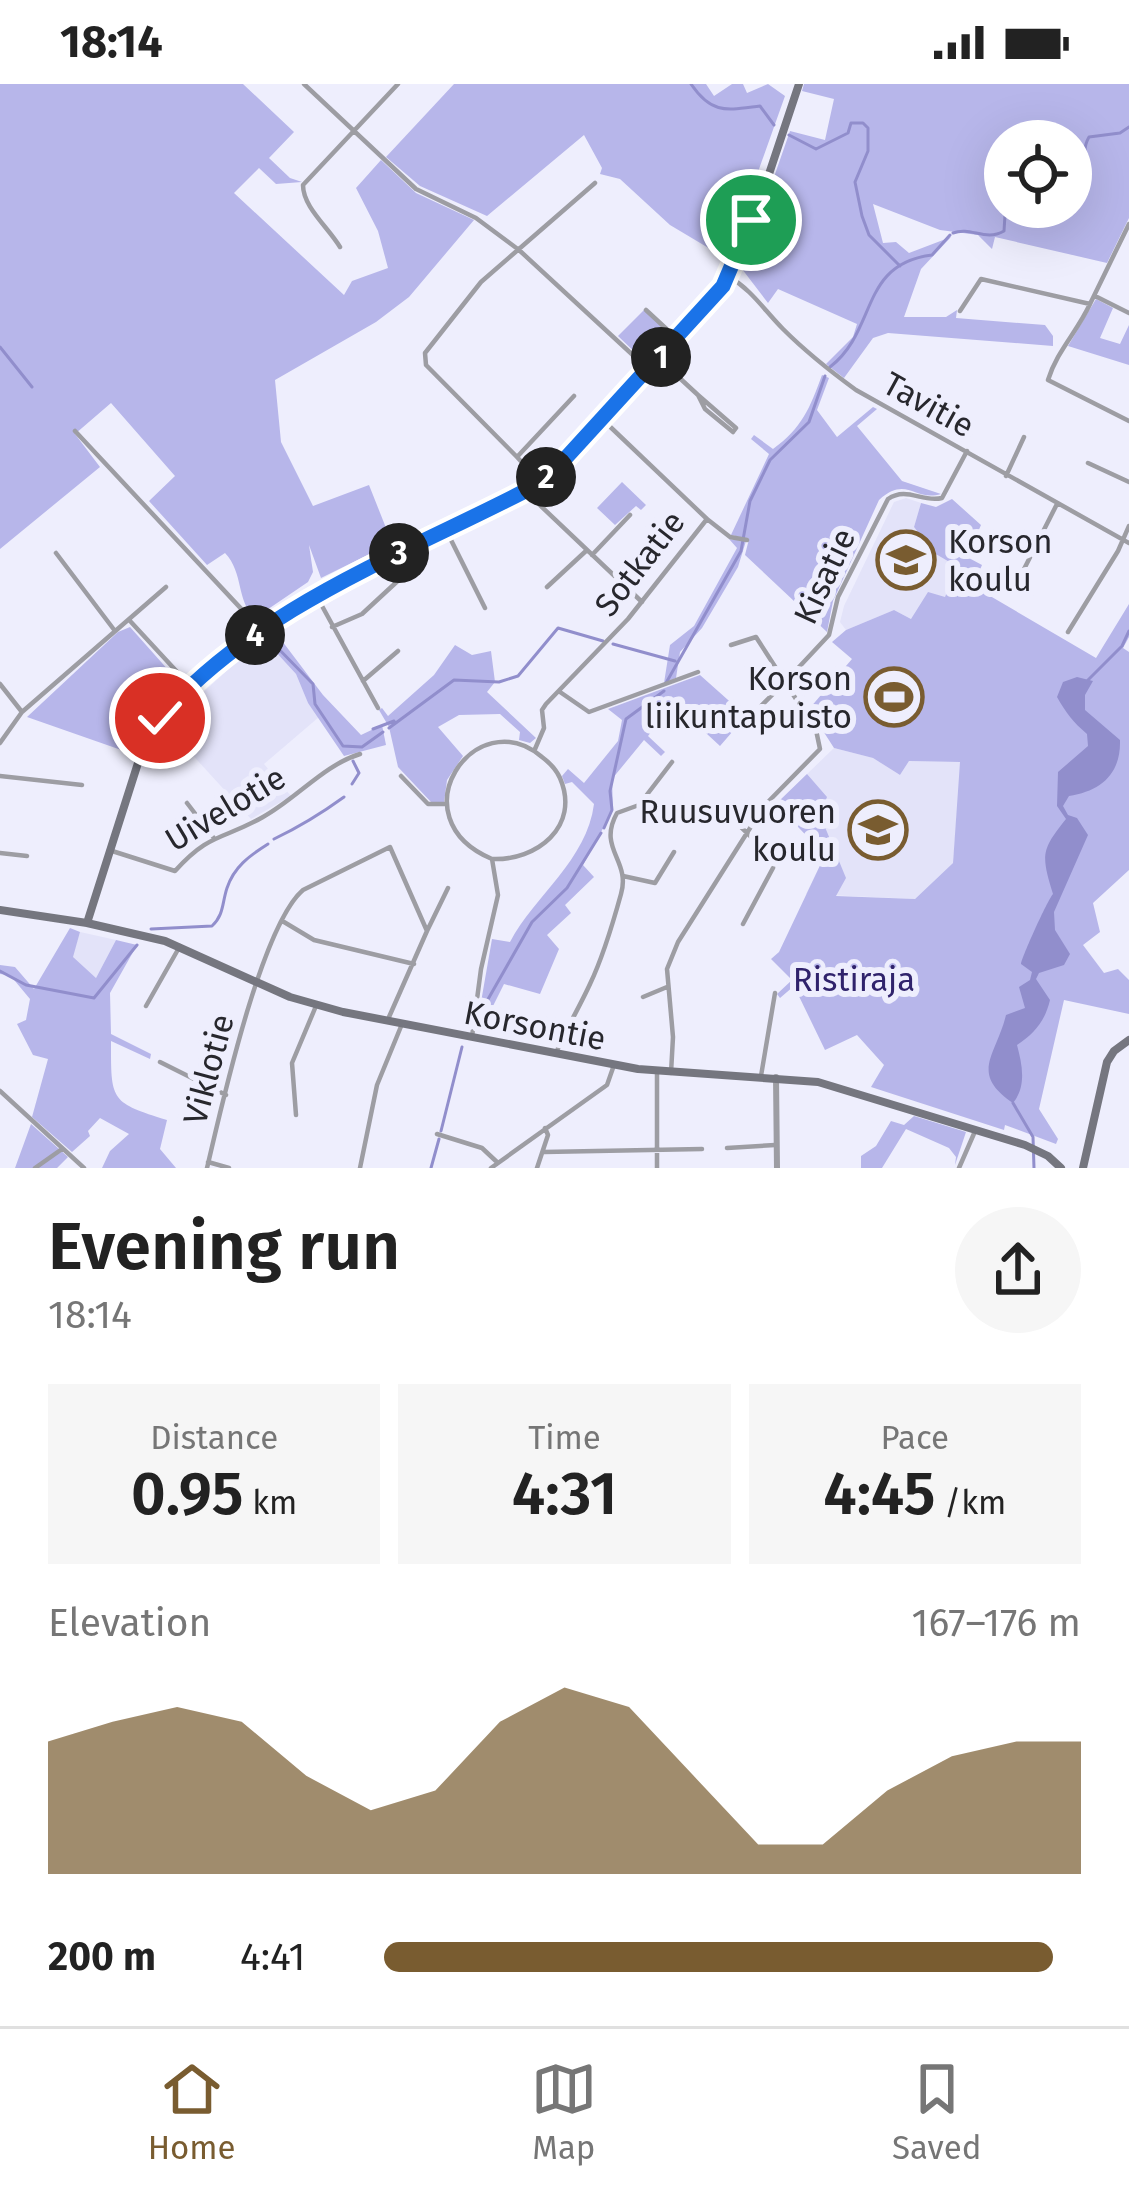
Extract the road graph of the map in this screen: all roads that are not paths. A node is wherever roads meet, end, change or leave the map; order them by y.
1 (304, 84) edge
2 (398, 84) edge
3 (799, 84) edge
4 (353, 132) junction
5 (595, 183) dead end
6 (1129, 224) edge
7 (340, 247) dead end
8 (519, 250) junction
9 (728, 276) junction
10 (1095, 296) junction
11 (1090, 304) junction
12 (646, 310) dead end
13 (960, 311) dead end
14 (1129, 313) edge
15 (677, 339) junction
16 (659, 359) junction
17 (649, 370) junction
18 (698, 395) junction
19 (574, 396) dead end
20 (602, 419) junction
21 (1129, 421) edge
22 (75, 431) dead end
23 (1024, 436) dead end
24 (967, 452) junction
25 (518, 457) junction
26 (1088, 463) dead end
27 (1006, 476) junction
28 (540, 482) junction
29 (1129, 482) edge
30 (525, 491) junction
31 (1057, 504) junction
32 (629, 515) dead end
33 (707, 519) junction
34 (1129, 526) edge
35 (446, 530) junction
36 (747, 540) dead end
37 (1126, 542) edge
38 (56, 553) dead end
39 (590, 553) junction
40 (396, 555) junction
41 (1020, 577) dead end
42 (166, 586) dead end
43 (547, 587) dead end
44 (316, 596) junction
45 (642, 602) junction
46 (485, 608) dead end
47 (130, 621) junction
48 (332, 627) junction
49 (261, 630) junction
50 (115, 631) junction
51 (1068, 632) dead end
52 (731, 645) dead end
53 (398, 651) dead end
54 (698, 673) dead end
55 (363, 681) junction
56 (785, 682) junction
57 (0, 684) edge
58 (192, 688) junction
59 (560, 692) junction
60 (378, 708) dead end
61 (22, 712) junction
62 (747, 720) dead end
63 (0, 742) edge
64 (535, 750) junction
65 (360, 754) dead end
66 (672, 762) dead end
67 (0, 776) edge
68 (401, 776) dead end
69 (82, 785) dead end
70 (187, 803) dead end
71 (446, 805) junction
72 (720, 807) dead end
73 (746, 832) junction
74 (213, 837) junction
75 (109, 850) junction
76 (674, 852) dead end
77 (0, 853) edge
78 (27, 856) dead end
79 (492, 859) junction
80 (622, 876) junction
81 (448, 888) dead end
82 (0, 910) edge
83 (283, 921) junction
84 (87, 923) junction
85 (742, 924) dead end
86 (427, 932) junction
87 (180, 946) junction
88 (414, 964) junction
89 (256, 982) junction
90 (667, 987) junction
91 (775, 993) dead end
92 (643, 997) dead end
93 (146, 1006) dead end
94 (316, 1006) junction
95 (387, 1021) junction
96 (403, 1024) junction
97 (472, 1037) junction
98 (1129, 1040) edge
99 (556, 1053) junction
100 (160, 1062) dead end
101 (614, 1065) junction
102 (657, 1072) junction
103 (671, 1073) junction
104 (761, 1076) junction
105 (776, 1078) junction
106 (0, 1091) edge
107 (226, 1095) junction
108 (296, 1115) dead end
109 (545, 1128) junction
110 (976, 1129) junction
111 (436, 1134) dead end
112 (777, 1145) junction
113 (702, 1148) dead end
114 (727, 1148) dead end
115 (62, 1149) junction
116 (656, 1150) junction
117 (544, 1151) junction
118 (1084, 1164) edge
119 (207, 1165) edge
120 (495, 1166) edge
121 (35, 1168) edge
122 (84, 1168) edge
123 (229, 1168) edge
124 (360, 1168) edge
125 (537, 1168) edge
126 (657, 1168) edge
127 (777, 1168) edge
128 (958, 1168) edge
129 (1061, 1168) edge
130 (1071, 1168) edge

1 - 4 street
2 - 4 street
3 - 9 main road
4 - 7 street
4 - 8 street
5 - 8 street
6 - 10 street
8 - 17 street
8 - 25 street
9 - 15 main road
9 - 24 street, Tavitie
10 - 11 street
10 - 14 street
11 - 13 street
11 - 21 street
12 - 15 street
15 - 16 main road
16 - 17 main road
16 - 18 street
17 - 20 main road
18 - 18 street
19 - 25 street
20 - 28 main road
20 - 33 street, Sotkatie
22 - 49 street
23 - 27 street
24 - 27 street, Tavitie
24 - 56 street, Kisatie
25 - 28 street
26 - 29 street
27 - 31 street, Tavitie
28 - 30 main road
30 - 35 main road
30 - 39 street
31 - 37 street, Tavitie
31 - 41 street
32 - 39 street
33 - 36 street
33 - 45 street, Sotkatie
34 - 37 street
35 - 40 main road
35 - 46 street
37 - 51 street
38 - 50 street
39 - 43 street
39 - 45 street
40 - 44 main road
40 - 48 street
42 - 47 street
44 - 48 street
44 - 49 main road
45 - 59 street, Sotkatie
47 - 50 street
47 - 58 street
48 - 55 street
49 - 58 main road
50 - 61 street
52 - 56 street
53 - 55 street
54 - 59 street
55 - 60 street
56 - 62 street
56 - 73 street
57 - 61 street
58 - 75 main road
59 - 64 street, Sotkatie
61 - 63 street
64 - 71 street
64 - 79 street
65 - 74 street, Uivelotie
66 - 80 street
67 - 69 street
68 - 71 street
70 - 74 street
71 - 79 street
72 - 73 street
73 - 85 street
73 - 90 street
74 - 75 street, Uivelotie
75 - 84 main road
76 - 80 street
77 - 78 street
79 - 97 street
80 - 99 street
81 - 86 street
82 - 84 main road, Korsontie
83 - 86 street
83 - 88 street
83 - 89 street, Viklotie
84 - 87 main road, Korsontie
86 - 88 street
87 - 89 main road, Korsontie
87 - 93 street
88 - 95 street
89 - 94 main road, Korsontie
89 - 107 street, Viklotie
90 - 92 street
90 - 103 street
91 - 104 street
94 - 95 main road, Korsontie
94 - 108 street
95 - 96 main road, Korsontie
96 - 97 main road, Korsontie
96 - 124 street
97 - 99 main road, Korsontie
98 - 118 main road
99 - 101 main road, Korsontie
100 - 107 street
101 - 102 main road, Korsontie
101 - 109 street
102 - 103 main road, Korsontie
102 - 116 street
103 - 104 main road, Korsontie
104 - 105 main road, Korsontie
105 - 110 main road, Korsontie
105 - 112 street
106 - 115 street
107 - 119 street, Viklotie
109 - 117 street
109 - 120 street
110 - 128 street
110 - 129 main road, Korsontie
111 - 120 street
112 - 114 street
112 - 127 street
113 - 116 street
115 - 121 street
115 - 122 street
116 - 117 street
116 - 126 street
117 - 125 street
118 - 130 main road
119 - 123 street

